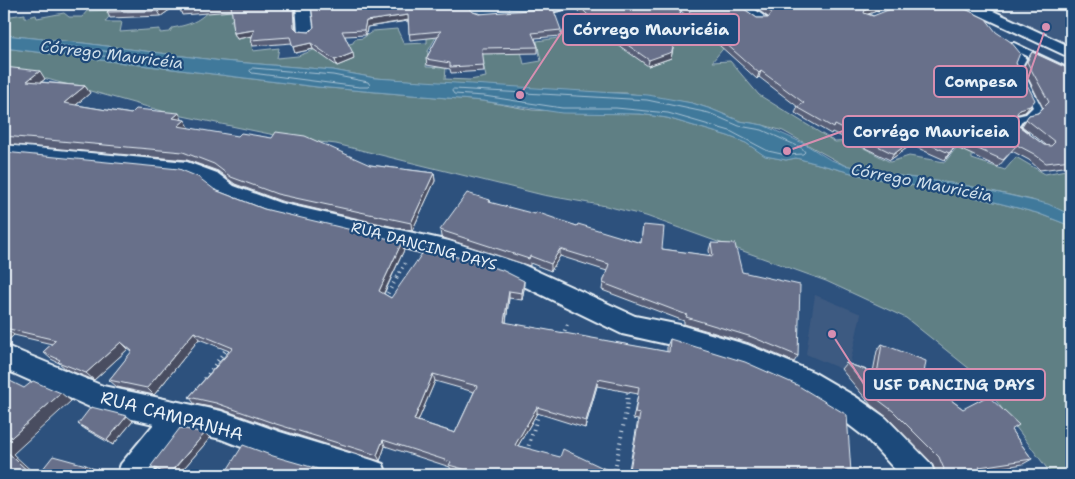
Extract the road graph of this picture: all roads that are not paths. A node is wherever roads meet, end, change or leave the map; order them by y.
1 (303, 4) edge
2 (471, 4) edge
3 (570, 4) edge
4 (738, 4) edge
5 (971, 6) edge
6 (761, 19) edge
7 (985, 21) edge
8 (306, 33) edge
9 (1071, 53) edge
10 (1071, 73) edge
11 (1028, 138) edge
12 (4, 151) edge
13 (4, 357) edge
14 (179, 416) junction
15 (132, 475) edge
16 (372, 475) edge
17 (920, 475) edge

1 - 8 street
2 - 3 street
4 - 6 street
5 - 7 lane
5 - 9 street
10 - 11 lane
12 - 17 street, RUA DANCING DAYS
13 - 14 street, RUA CAMPANHA
14 - 15 street
14 - 16 street, RUA CAMPANHA

